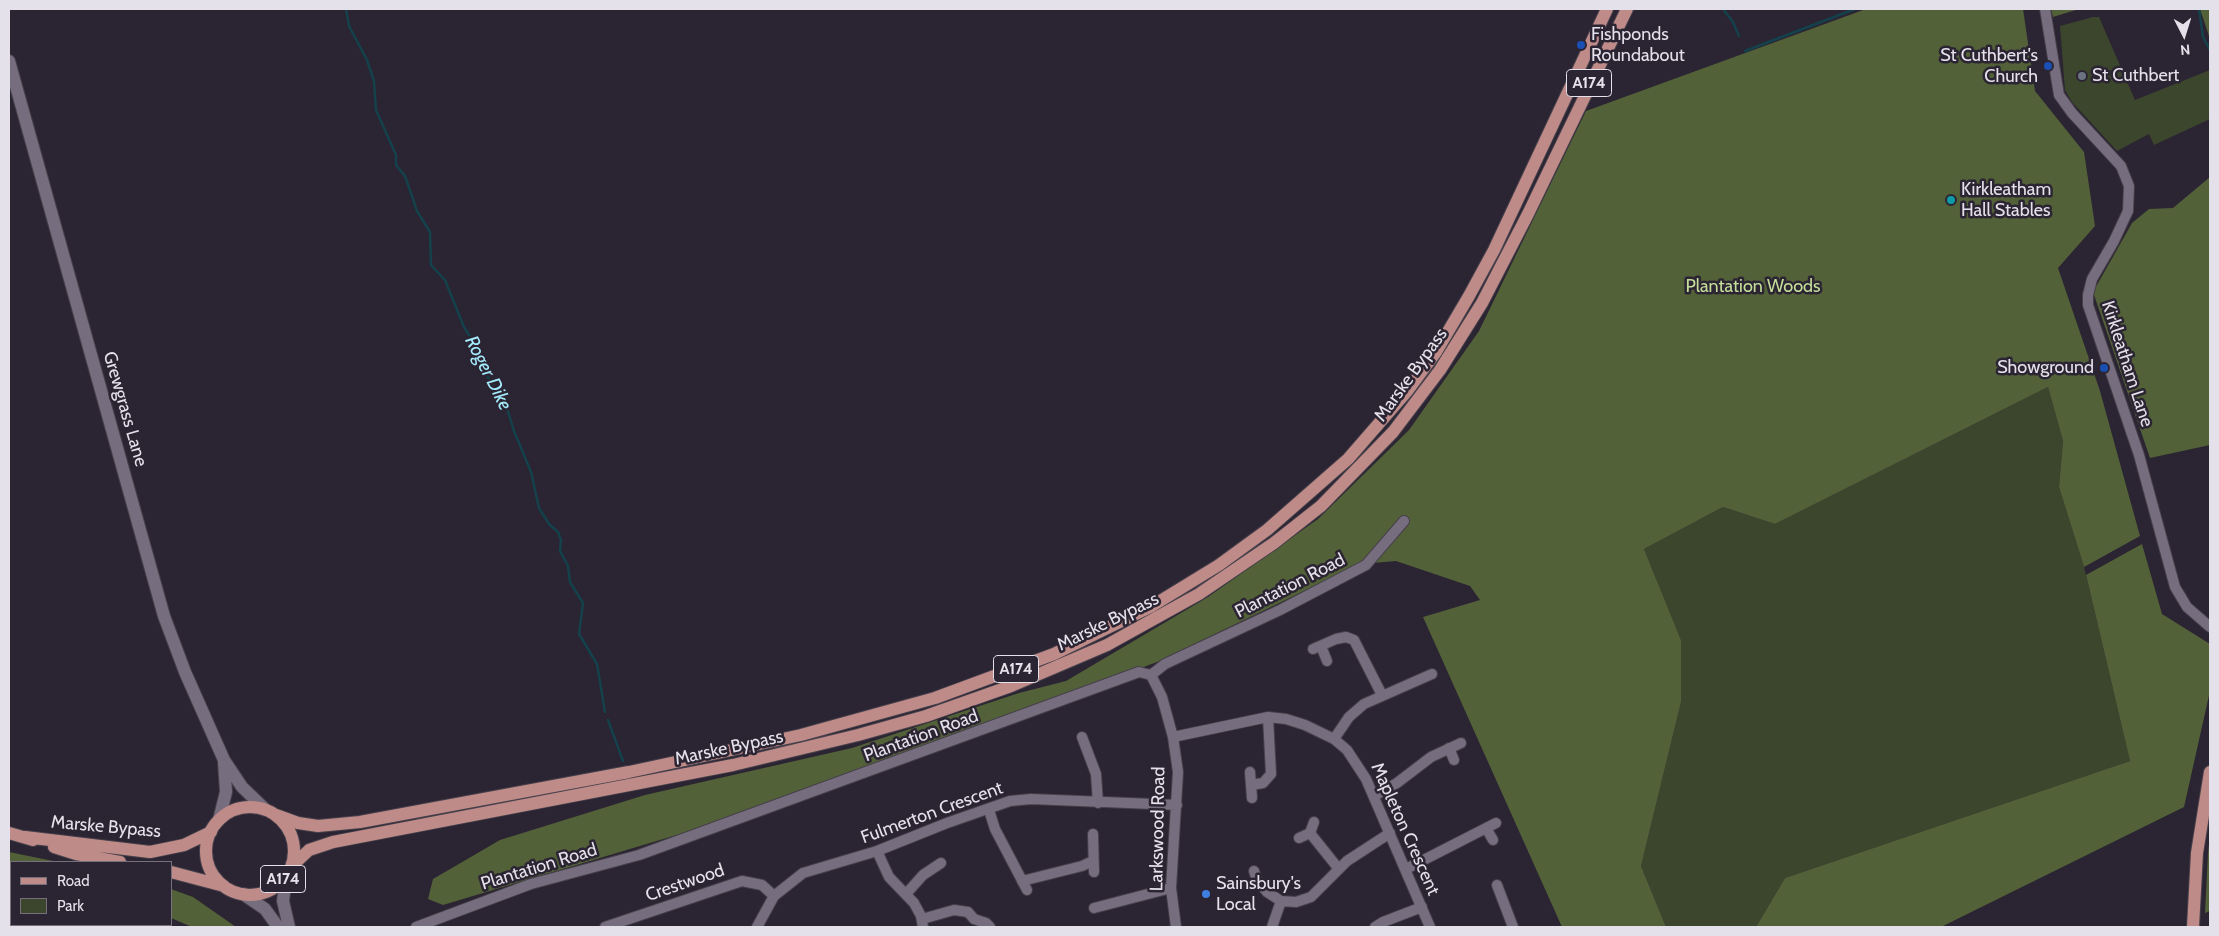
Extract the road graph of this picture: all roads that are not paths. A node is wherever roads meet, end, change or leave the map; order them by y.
1 (1607, 9) edge
2 (1627, 9) edge
3 (2045, 9) edge
4 (9, 61) edge
5 (1404, 520) dead end
6 (2210, 627) edge
7 (1327, 661) dead end
8 (1420, 668) dead end
9 (1151, 675) junction
10 (1382, 695) junction
11 (1268, 717) junction
12 (1082, 737) dead end
13 (1174, 737) junction
14 (1334, 739) junction
15 (1461, 743) dead end
16 (1097, 746) dead end
17 (1449, 748) junction
18 (1087, 749) junction
19 (224, 760) junction
20 (1454, 760) dead end
21 (1250, 772) dead end
22 (2210, 772) edge
23 (1251, 785) junction
24 (1374, 796) junction
25 (1252, 798) dead end
26 (1098, 803) junction
27 (1176, 805) junction
28 (989, 810) junction
29 (271, 812) junction
30 (219, 820) junction
31 (1314, 822) dead end
32 (1496, 823) dead end
33 (1486, 828) junction
34 (211, 832) junction
35 (9, 833) edge
36 (1310, 833) junction
37 (1390, 833) junction
38 (1093, 834) dead end
39 (25, 838) junction
40 (1299, 838) dead end
41 (1493, 840) dead end
42 (877, 851) junction
43 (114, 861) edge
44 (1093, 861) junction
45 (941, 863) dead end
46 (1338, 868) junction
47 (1406, 869) junction
48 (172, 872) edge
49 (288, 872) junction
50 (1094, 872) dead end
51 (1254, 880) dead end
52 (1497, 885) dead end
53 (226, 887) junction
54 (1171, 888) junction
55 (243, 894) junction
56 (906, 894) junction
57 (774, 896) junction
58 (1281, 901) junction
59 (1422, 906) junction
60 (1094, 908) dead end
61 (923, 923) edge
62 (278, 927) edge
63 (290, 927) edge
64 (416, 927) edge
65 (605, 927) edge
66 (757, 927) edge
67 (990, 927) edge
68 (1176, 927) edge
69 (1274, 927) edge
70 (1375, 927) edge
71 (1430, 927) edge
72 (1513, 927) edge
73 (2193, 927) edge

1 - 29 main road, Marske Bypass / A174
2 - 49 main road, Marske Bypass / A174
3 - 6 street, Kirkleatham Lane
4 - 19 street, Grewgrass Lane
5 - 9 street, Plantation Road
7 - 10 street
8 - 10 street
9 - 13 street, Larkswood Road
9 - 64 street, Plantation Road
10 - 14 street
11 - 13 street, Mapleton Crescent
11 - 14 street, Mapleton Crescent
11 - 23 street
12 - 18 street
13 - 27 street, Larkswood Road
14 - 24 street, Mapleton Crescent
15 - 17 street
16 - 18 street
17 - 20 street
17 - 24 street
18 - 26 street
19 - 29 street, Grewgrass Lane
19 - 30 street, Grewgrass Lane
21 - 23 street
22 - 73 main road
23 - 25 street
24 - 37 street, Mapleton Crescent
26 - 27 street, Fulmerton Crescent
26 - 28 street, Fulmerton Crescent
27 - 54 street, Larkswood Road
28 - 42 street, Fulmerton Crescent
28 - 44 street
29 - 30 main road, A174
29 - 49 main road, A174
30 - 34 main road, A174
31 - 36 street
32 - 33 street
33 - 41 street
33 - 47 street
34 - 39 main road, Marske Bypass
34 - 53 main road, A174
35 - 39 main road, Marske Bypass
36 - 40 street
36 - 46 street
37 - 46 street
37 - 47 street, Mapleton Crescent
38 - 44 street
39 - 43 main road, Marske Bypass
42 - 56 street
42 - 57 street, Fulmerton Crescent
44 - 50 street
45 - 56 street
46 - 58 street
47 - 59 street, Mapleton Crescent
48 - 53 main road, A174
49 - 55 main road, A174
49 - 63 street
51 - 58 street
52 - 72 street
53 - 55 main road, A174
54 - 60 street
54 - 68 street, Larkswood Road
55 - 62 street
56 - 61 street
57 - 65 street, Crestwood
57 - 66 street, Fulmerton Crescent
58 - 69 street
59 - 70 street
59 - 71 street, Mapleton Crescent
61 - 67 street

